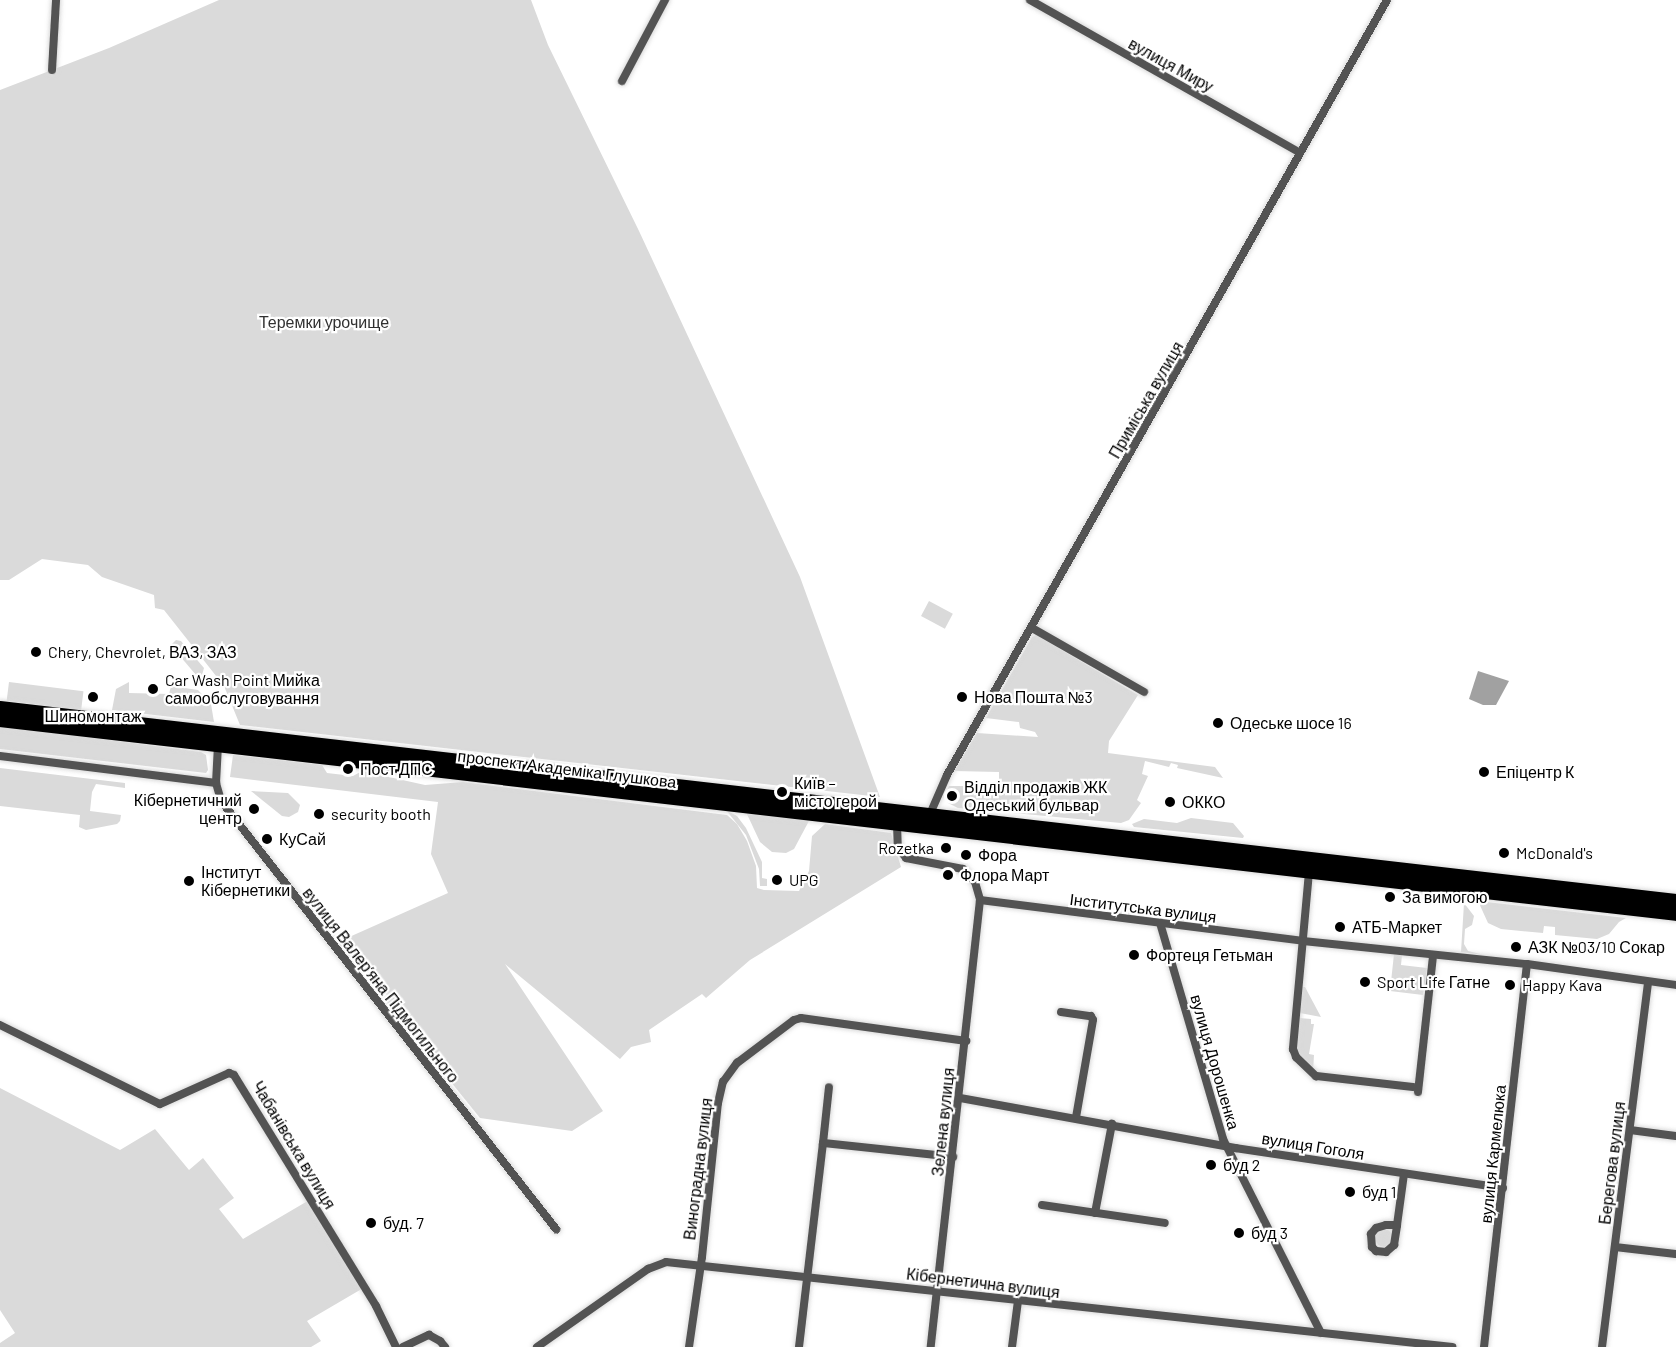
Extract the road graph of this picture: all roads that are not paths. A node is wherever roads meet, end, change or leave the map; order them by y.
1 (56, 0) edge
2 (664, 0) edge
3 (1030, 0) edge
4 (1387, 0) edge
5 (52, 70) dead end
6 (622, 81) dead end
7 (1300, 153) junction
8 (1032, 628) junction
9 (1144, 692) dead end
10 (0, 708) edge
11 (0, 720) edge
12 (218, 745) junction
13 (0, 756) edge
14 (216, 783) junction
15 (930, 814) junction
16 (878, 815) junction
17 (897, 824) junction
18 (1309, 872) junction
19 (980, 900) junction
20 (1676, 901) edge
21 (1676, 914) edge
22 (1160, 923) junction
23 (1303, 941) junction
24 (1432, 956) junction
25 (1527, 964) junction
26 (1648, 983) junction
27 (1676, 985) edge
28 (1061, 1012) dead end
29 (0, 1024) edge
30 (966, 1041) junction
31 (829, 1088) dead end
32 (960, 1098) junction
33 (1076, 1118) junction
34 (1112, 1124) junction
35 (1630, 1131) junction
36 (1676, 1136) edge
37 (824, 1143) junction
38 (1226, 1145) junction
39 (953, 1157) junction
40 (1404, 1174) junction
41 (1503, 1188) junction
42 (1042, 1205) dead end
43 (1095, 1213) junction
44 (1165, 1223) dead end
45 (1397, 1225) dead end
46 (556, 1229) dead end
47 (1615, 1247) junction
48 (1676, 1254) edge
49 (701, 1266) junction
50 (807, 1277) junction
51 (938, 1290) junction
52 (1018, 1300) junction
53 (1321, 1333) junction
54 (396, 1347) edge
55 (403, 1347) edge
56 (446, 1347) edge
57 (537, 1347) edge
58 (689, 1347) edge
59 (800, 1347) edge
60 (931, 1347) edge
61 (1012, 1347) edge
62 (1452, 1347) edge
63 (1484, 1347) edge
64 (1602, 1347) edge

1 - 5 street
2 - 6 street
3 - 7 street, вулиця Миру
4 - 7 street, Приміська вулиця
7 - 8 street, Приміська вулиця
8 - 9 street
8 - 15 street, Приміська вулиця
10 - 16 highway, проспект Академіка Глушкова
11 - 12 highway, проспект Академіка Глушкова
12 - 14 street, вулиця Валерʼяна Підмогильного
12 - 16 highway, проспект Академіка Глушкова
13 - 14 street
14 - 46 street, вулиця Валерʼяна Підмогильного
15 - 16 highway
15 - 20 highway
16 - 17 highway
17 - 18 highway
17 - 19 street
18 - 21 highway
18 - 23 street
19 - 22 street, Інститутська вулиця
19 - 30 street, Зелена вулиця
22 - 23 street, Інститутська вулиця
22 - 38 street, вулиця Дорошенка
23 - 24 street, Інститутська вулиця
23 - 24 street
24 - 25 street, Інститутська вулиця
25 - 26 street, Інститутська вулиця
25 - 41 street, вулиця Кармелюка
26 - 27 street, Інститутська вулиця
26 - 35 street, Берегова вулиця
28 - 33 street
29 - 54 street, Чабанівська вулиця
30 - 32 street, Зелена вулиця
30 - 49 street, Виноградна вулиця
31 - 37 street
32 - 33 street, вулиця Гоголя
32 - 39 street, Зелена вулиця
33 - 34 street, вулиця Гоголя
34 - 38 street, вулиця Гоголя
34 - 43 street
35 - 36 street
35 - 47 street, Берегова вулиця
37 - 39 street
37 - 50 street
38 - 40 street, вулиця Гоголя
38 - 53 street, вулиця Дорошенка
39 - 51 street, Зелена вулиця
40 - 41 street, вулиця Гоголя
40 - 45 street
41 - 63 street, вулиця Кармелюка
42 - 43 street
43 - 44 street
47 - 48 street
47 - 64 street, Берегова вулиця
49 - 50 street, Кібернетична вулиця
49 - 57 street, Кібернетична вулиця
49 - 58 street, Виноградна вулиця
50 - 51 street, Кібернетична вулиця
50 - 59 street
51 - 52 street, Кібернетична вулиця
51 - 60 street, Зелена вулиця
52 - 53 street, Кібернетична вулиця
52 - 61 street
53 - 62 street, Кібернетична вулиця
55 - 56 street

